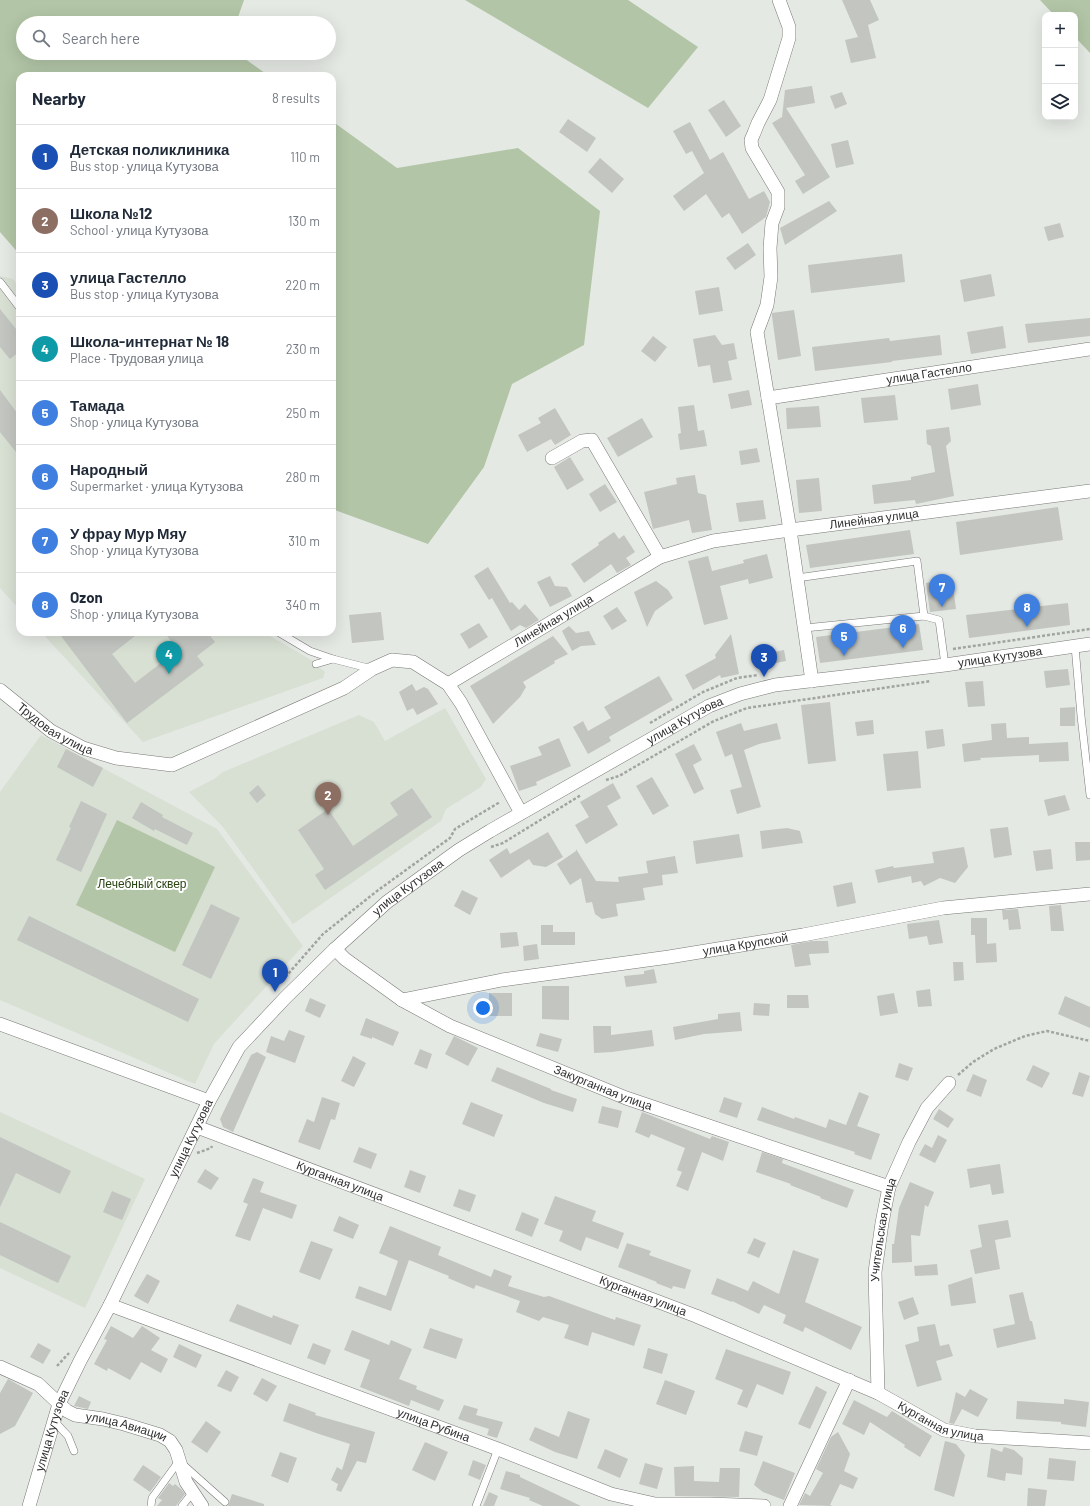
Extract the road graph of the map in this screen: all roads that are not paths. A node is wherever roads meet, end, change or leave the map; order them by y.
1 (779, 0) edge
2 (0, 282) edge
3 (16, 303) edge
4 (1090, 349) edge
5 (768, 398) junction
6 (552, 458) dead end
7 (1090, 491) edge
8 (790, 530) junction
9 (660, 557) junction
10 (797, 578) junction
11 (924, 616) junction
12 (805, 628) junction
13 (285, 636) edge
14 (1090, 644) edge
15 (1075, 646) junction
16 (333, 659) junction
17 (316, 664) dead end
18 (945, 665) junction
19 (372, 669) junction
20 (812, 681) junction
21 (448, 684) junction
22 (0, 690) edge
23 (1090, 795) edge
24 (521, 813) junction
25 (1090, 894) edge
26 (335, 949) junction
27 (402, 1000) junction
28 (0, 1024) edge
29 (949, 1083) road end
30 (209, 1101) junction
31 (197, 1127) junction
32 (889, 1187) junction
33 (110, 1305) junction
34 (0, 1367) edge
35 (849, 1380) junction
36 (878, 1393) junction
37 (59, 1404) junction
38 (54, 1421) junction
39 (1090, 1443) edge
40 (498, 1449) junction
41 (74, 1451) dead end
42 (179, 1461) junction
43 (193, 1492) junction
44 (225, 1502) dead end
45 (29, 1506) edge
46 (151, 1506) edge
47 (182, 1506) edge
48 (202, 1506) edge
49 (476, 1506) edge
50 (764, 1506) edge
51 (790, 1506) edge

1 - 5 street
2 - 3 lane
4 - 5 street, улица Гастелло
5 - 8 street
6 - 9 street
7 - 8 street, Линейная улица
8 - 9 street, Линейная улица
8 - 10 street
9 - 21 street, Линейная улица
10 - 11 lane
10 - 12 street
11 - 12 lane
11 - 18 lane
12 - 20 street
13 - 16 lane
14 - 15 street, улица Кутузова
15 - 18 street, улица Кутузова
15 - 23 lane
16 - 17 lane
16 - 19 lane
18 - 20 street, улица Кутузова
19 - 21 street, Трудовая улица
19 - 22 street, Трудовая улица
20 - 24 street, улица Кутузова
21 - 24 street
24 - 26 street, улица Кутузова
25 - 27 street, улица Крупской
26 - 27 street, Закурганная улица
26 - 30 street, улица Кутузова
27 - 32 street, Закурганная улица
28 - 30 street
29 - 32 street, Учительская улица
30 - 31 street, улица Кутузова
31 - 33 street, улица Кутузова
31 - 35 street, Курганная улица
32 - 36 street, Учительская улица
33 - 37 street, улица Кутузова
33 - 40 street, улица Рубина
34 - 37 street, улица Авиации
35 - 36 street, Курганная улица
35 - 51 street
36 - 39 street, Курганная улица
37 - 38 street, улица Кутузова
37 - 42 street, улица Авиации
38 - 41 lane
38 - 45 street, улица Кутузова
40 - 49 lane
40 - 50 street, улица Рубина
42 - 43 street, улица Авиации
42 - 44 lane
42 - 46 lane
43 - 47 lane
43 - 48 street, улица Авиации

